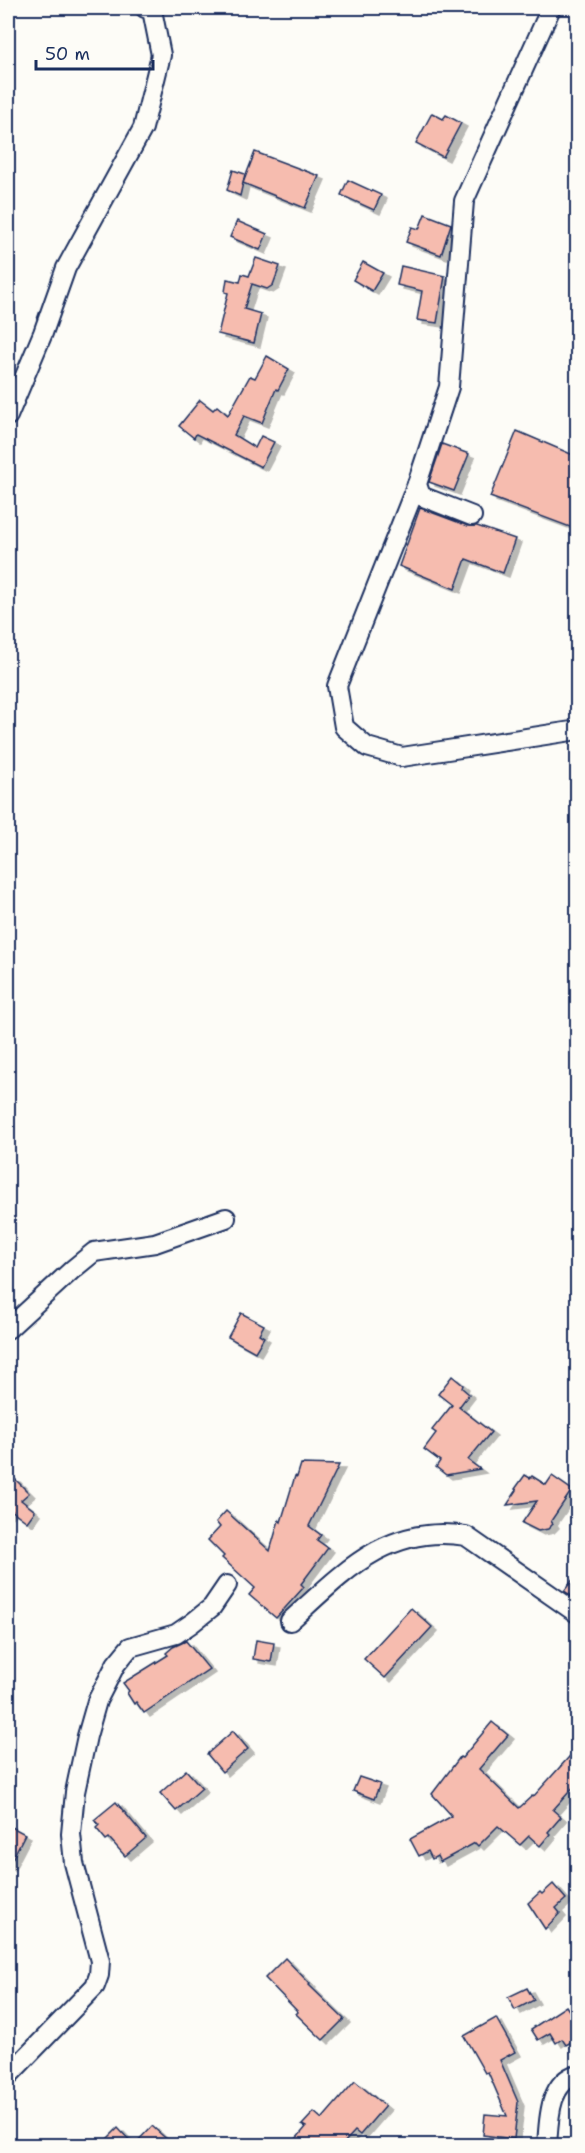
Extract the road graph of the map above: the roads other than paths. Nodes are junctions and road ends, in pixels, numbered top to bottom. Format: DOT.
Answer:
graph roads {
  1 [pos="145,8"];
  2 [pos="551,8"];
  3 [pos="8,416"];
  4 [pos="417,484"];
  5 [pos="472,516"];
  6 [pos="578,730"];
  7 [pos="226,1218"];
  8 [pos="8,1329"];
  9 [pos="226,1586"];
  10 [pos="578,1614"];
  11 [pos="290,1621"];
  12 [pos="578,2074"];
  13 [pos="8,2076"];
  14 [pos="547,2145"];
  1 -- 3 [label="street"];
  2 -- 4 [label="street"];
  4 -- 5 [label="street"];
  4 -- 6 [label="street"];
  7 -- 8 [label="street"];
  9 -- 13 [label="street"];
  10 -- 11 [label="street"];
  12 -- 14 [label="street"];
}
